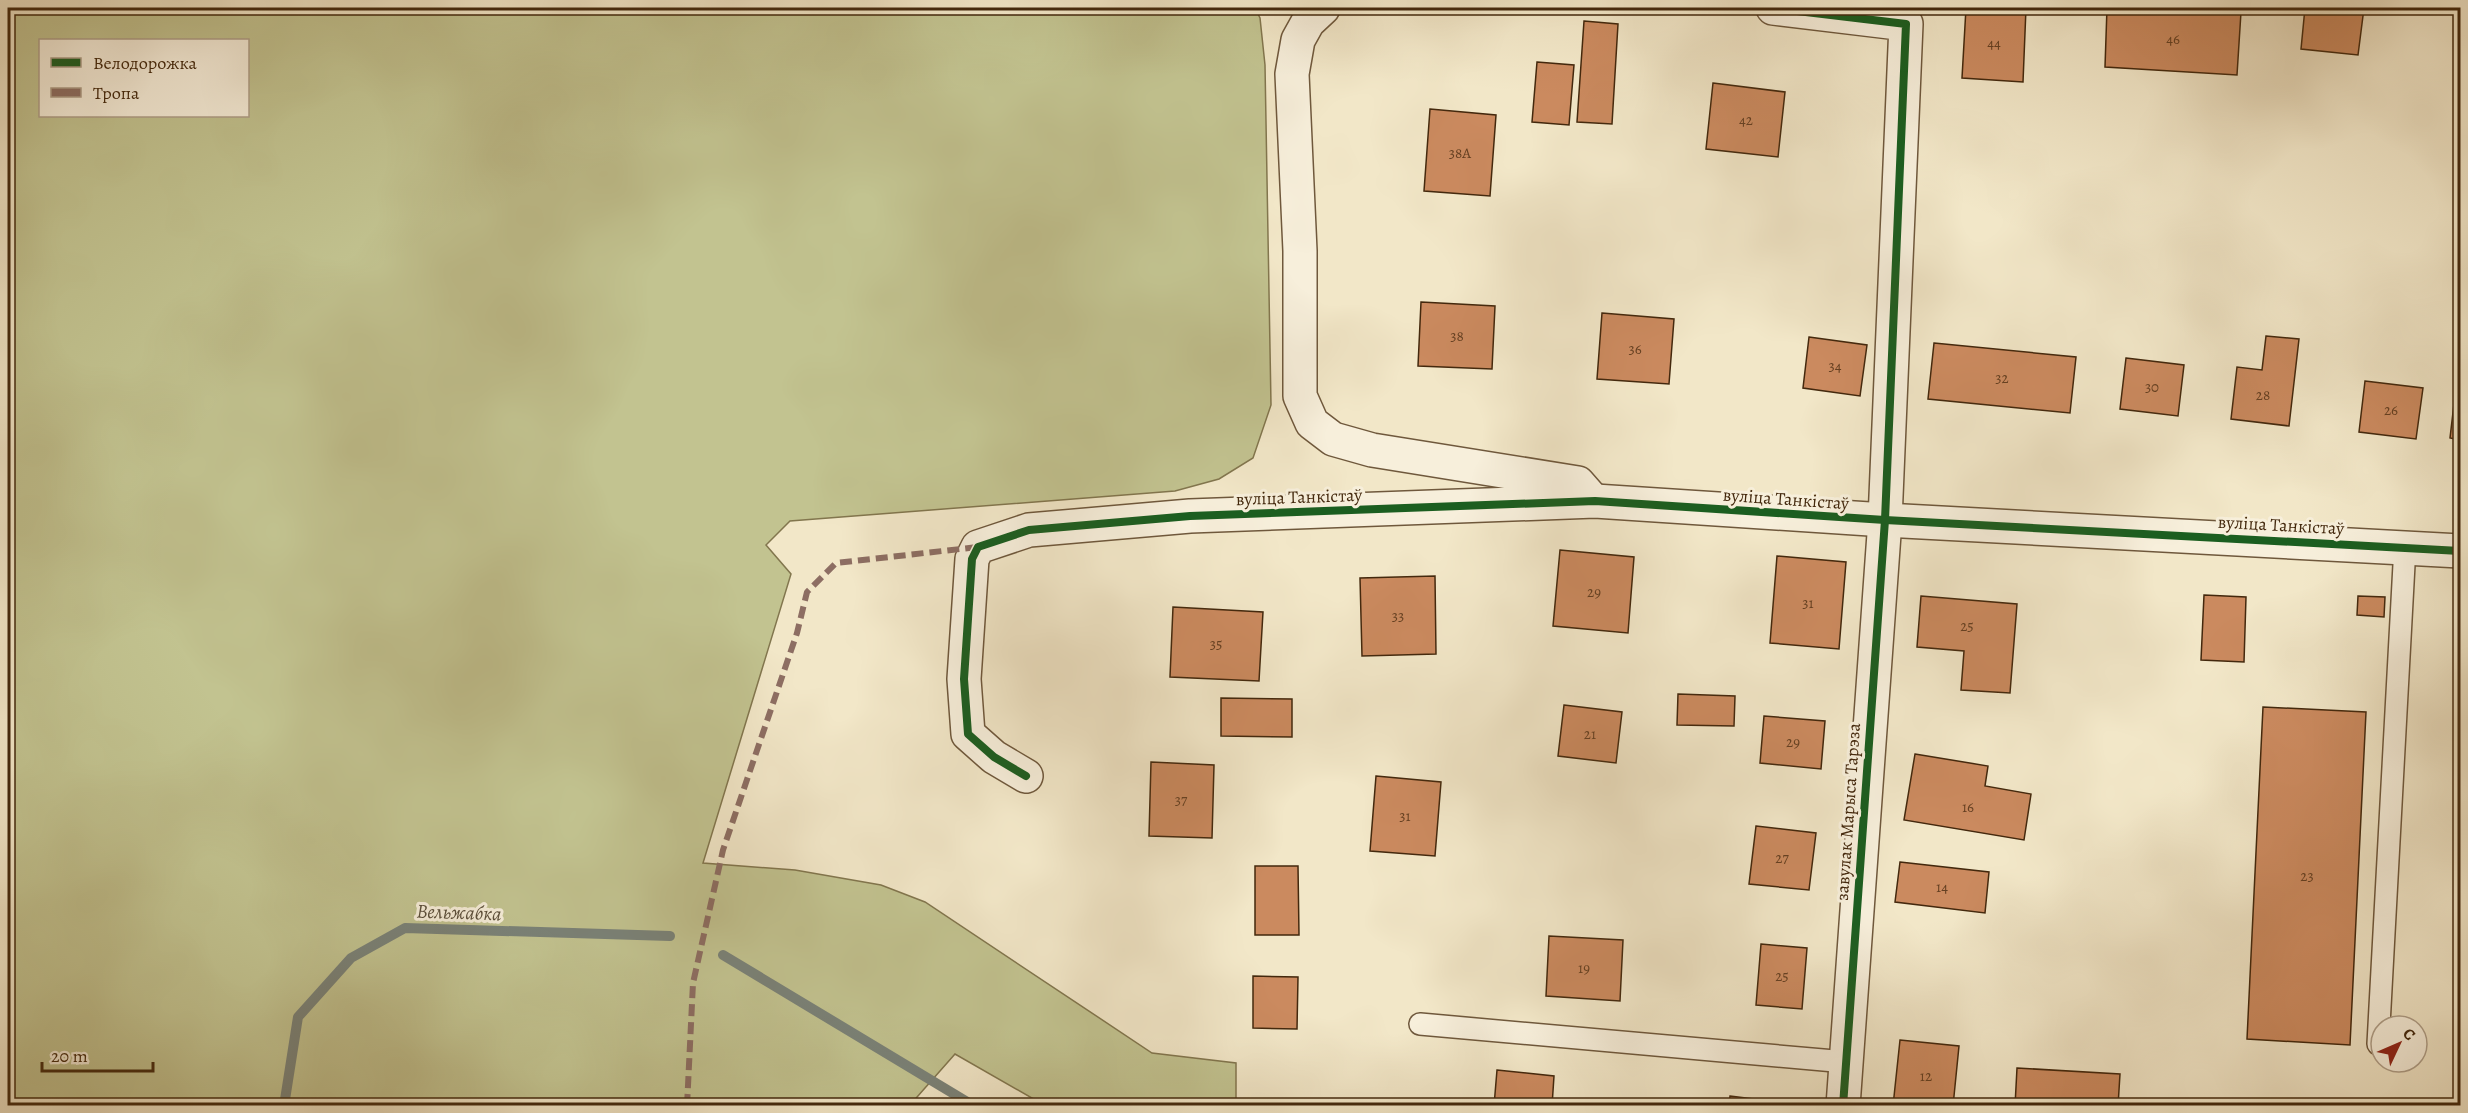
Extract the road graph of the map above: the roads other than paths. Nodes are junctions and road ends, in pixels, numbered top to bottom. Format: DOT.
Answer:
graph roads {
  1 [pos="1323,8"];
  2 [pos="1773,8"];
  3 [pos="1906,16"];
  4 [pos="1595,501"];
  5 [pos="1885,520"];
  6 [pos="2406,546"];
  7 [pos="2460,551"];
  8 [pos="1026,776"];
  9 [pos="2380,1014"];
  10 [pos="1420,1024"];
  11 [pos="1846,1062"];
  12 [pos="1843,1106"];
  1 -- 4 [label="street"];
  2 -- 3 [label="street"];
  3 -- 5 [label="street"];
  4 -- 5 [label="street, вуліца Танкістаў"];
  4 -- 8 [label="street, вуліца Танкістаў"];
  5 -- 6 [label="street, вуліца Танкістаў"];
  5 -- 11 [label="street, завулак Марыса Тарэза"];
  6 -- 7 [label="street, вуліца Танкістаў"];
  6 -- 9 [label="lane"];
  10 -- 11 [label="lane"];
  11 -- 12 [label="street, завулак Марыса Тарэза"];
}
